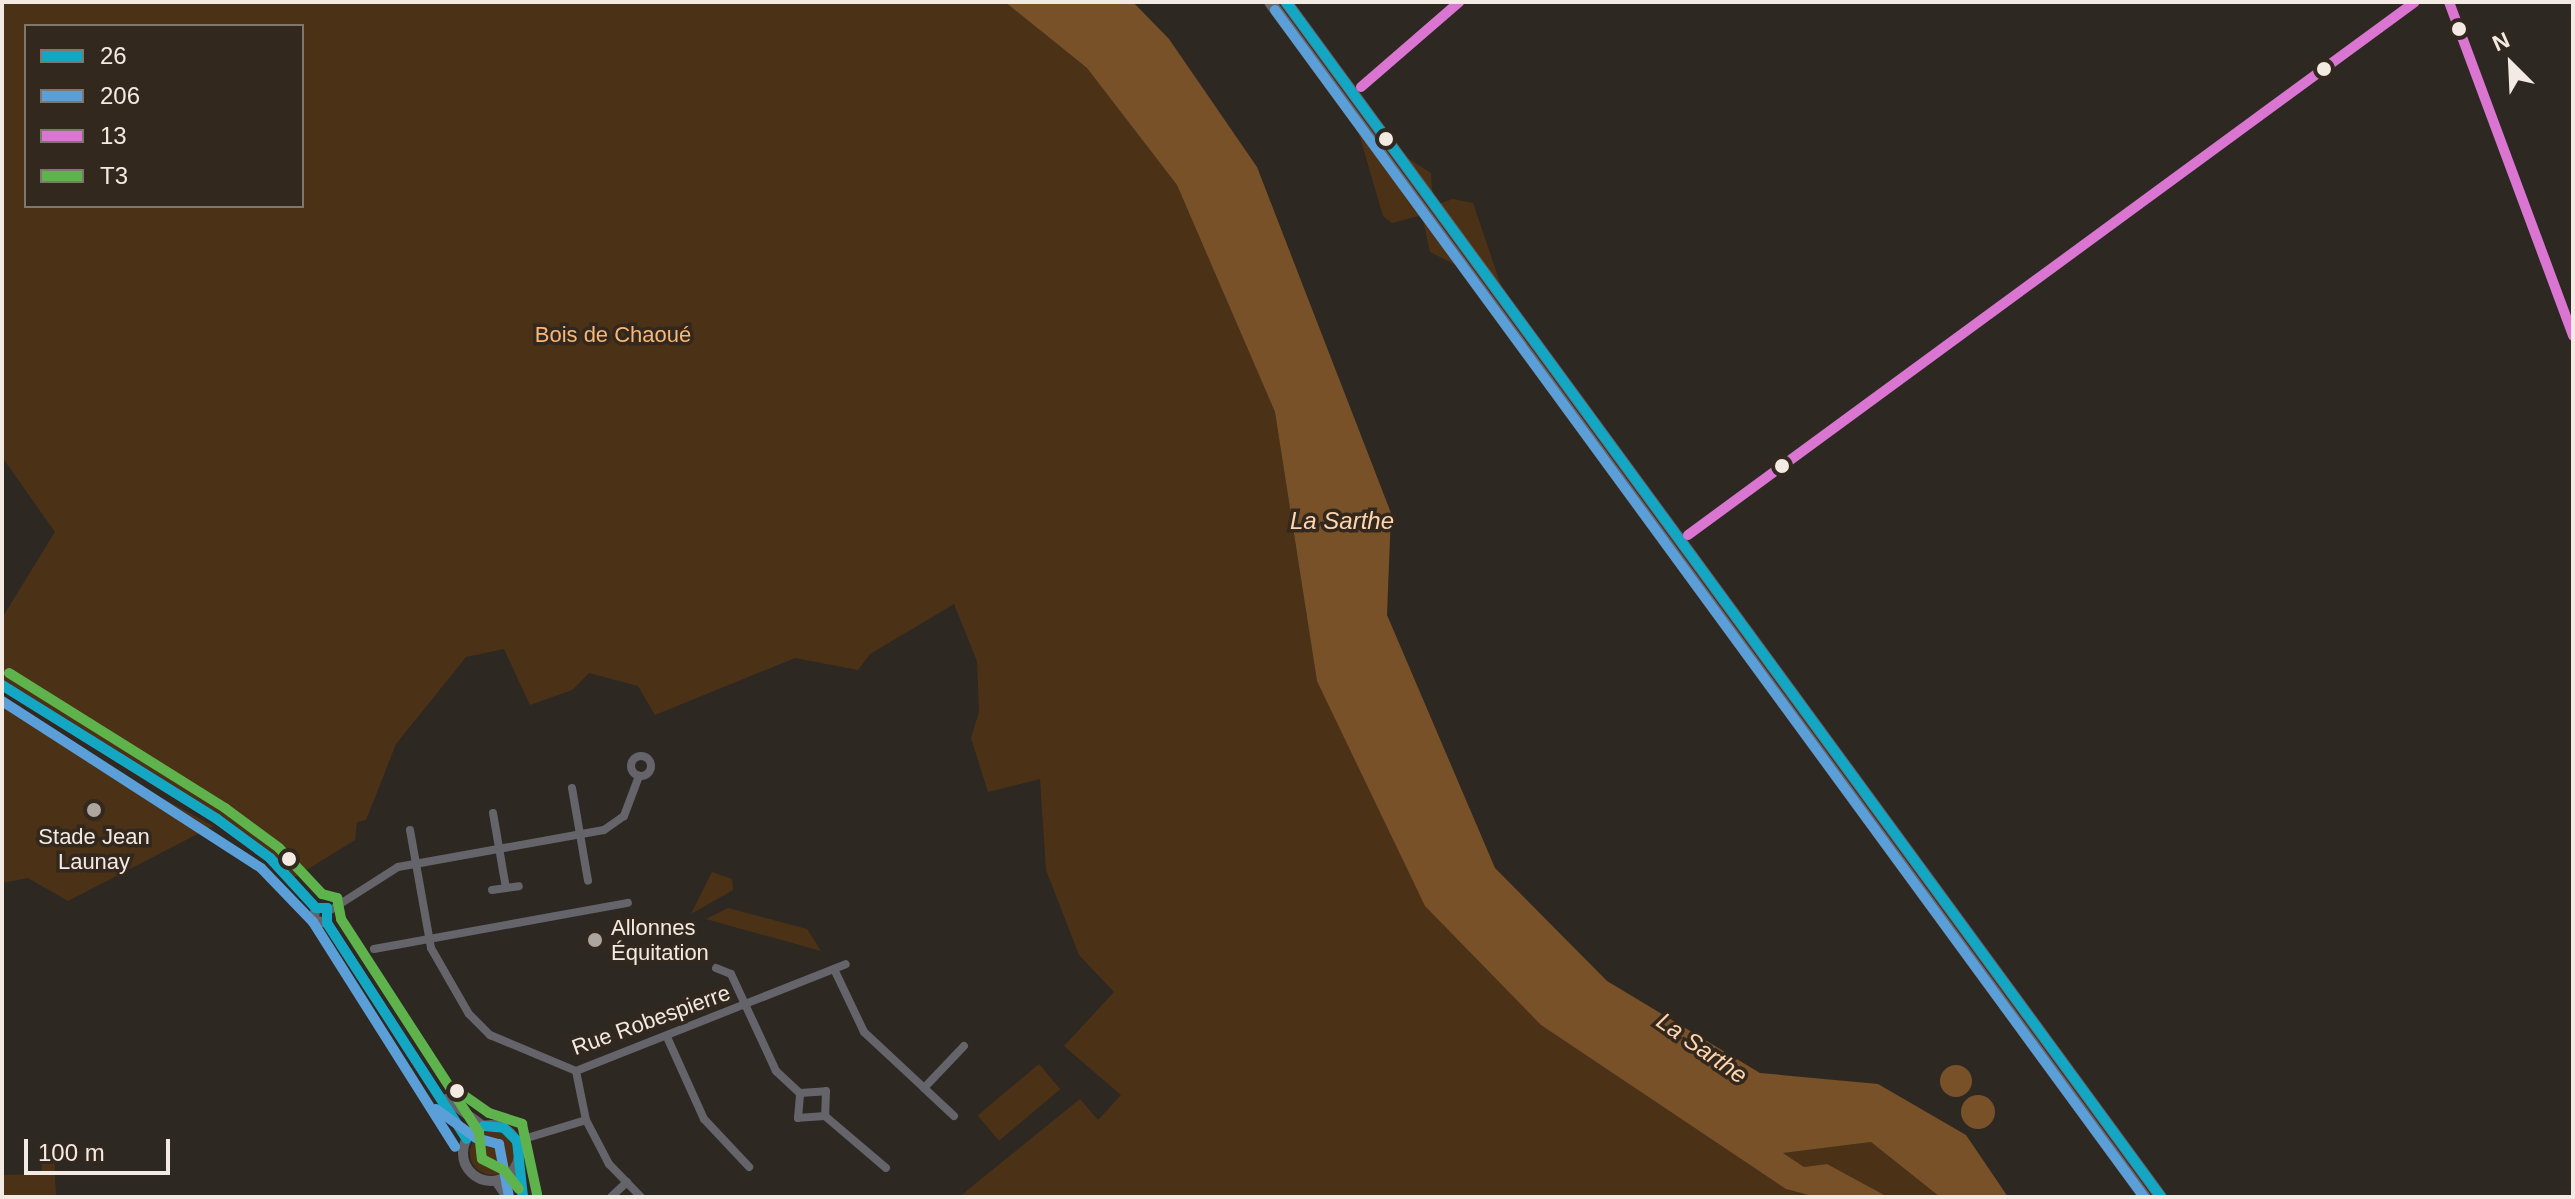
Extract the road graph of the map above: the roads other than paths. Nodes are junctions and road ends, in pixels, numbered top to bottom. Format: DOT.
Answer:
graph roads {
  1 [pos="1270,2"];
  2 [pos="1286,2"];
  3 [pos="1459,2"];
  4 [pos="2415,2"];
  5 [pos="2449,2"];
  6 [pos="1361,87"];
  7 [pos="1428,211"];
  8 [pos="2573,336"];
  9 [pos="1688,535"];
  10 [pos="2,685"];
  11 [pos="639,776"];
  12 [pos="572,788"];
  13 [pos="493,813"];
  14 [pos="410,830"];
  15 [pos="581,833"];
  16 [pos="498,849"];
  17 [pos="415,864"];
  18 [pos="588,881"];
  19 [pos="519,886"];
  20 [pos="506,888"];
  21 [pos="492,890"];
  22 [pos="628,903"];
  23 [pos="316,908"];
  24 [pos="329,911"];
  25 [pos="327,923"];
  26 [pos="428,936"];
  27 [pos="374,949"];
  28 [pos="846,964"];
  29 [pos="716,968"];
  30 [pos="834,969"];
  31 [pos="744,1005"];
  32 [pos="667,1037"];
  33 [pos="964,1046"];
  34 [pos="576,1071"];
  35 [pos="924,1088"];
  36 [pos="800,1093"];
  37 [pos="444,1097"];
  38 [pos="825,1116"];
  39 [pos="954,1116"];
  40 [pos="586,1120"];
  41 [pos="483,1126"];
  42 [pos="467,1139"];
  43 [pos="517,1141"];
  44 [pos="2121,1164"];
  45 [pos="516,1166"];
  46 [pos="749,1167"];
  47 [pos="886,1168"];
  48 [pos="496,1181"];
  49 [pos="627,1182"];
  50 [pos="507,1197"];
  51 [pos="523,1197"];
  52 [pos="611,1197"];
  53 [pos="641,1197"];
  54 [pos="2135,1197"];
  55 [pos="2145,1197"];
  56 [pos="2161,1197"];
  1 -- 7 [label="main road"];
  2 -- 7 [label="main road"];
  3 -- 6 [label="street"];
  4 -- 9 [label="street"];
  5 -- 8 [label="street"];
  7 -- 44 [label="main road"];
  7 -- 56 [label="main road"];
  10 -- 23 [label="street"];
  11 -- 15 [label="street"];
  12 -- 15 [label="street"];
  13 -- 16 [label="street"];
  14 -- 17 [label="street"];
  15 -- 16 [label="street"];
  15 -- 18 [label="street"];
  16 -- 17 [label="street"];
  16 -- 20 [label="street"];
  17 -- 24 [label="street"];
  17 -- 26 [label="street"];
  19 -- 20 [label="street"];
  20 -- 21 [label="street"];
  22 -- 26 [label="street"];
  23 -- 24 [label="street"];
  23 -- 25 [label="street"];
  24 -- 25 [label="street"];
  25 -- 37 [label="street"];
  26 -- 27 [label="street"];
  26 -- 34 [label="street, Rue Robespierre"];
  28 -- 30 [label="street, Rue Robespierre"];
  29 -- 31 [label="street"];
  30 -- 31 [label="street, Rue Robespierre"];
  30 -- 35 [label="street"];
  31 -- 32 [label="street, Rue Robespierre"];
  31 -- 36 [label="street"];
  32 -- 34 [label="street, Rue Robespierre"];
  32 -- 46 [label="street"];
  33 -- 35 [label="street"];
  34 -- 40 [label="street"];
  35 -- 39 [label="street"];
  36 -- 38 [label="street"];
  36 -- 38 [label="street"];
  37 -- 41 [label="street"];
  37 -- 42 [label="street"];
  38 -- 47 [label="street"];
  40 -- 43 [label="street"];
  40 -- 49 [label="street"];
  41 -- 42 [label="street"];
  41 -- 43 [label="street"];
  42 -- 48 [label="street"];
  43 -- 45 [label="street"];
  44 -- 54 [label="main road"];
  44 -- 55 [label="main road"];
  45 -- 48 [label="street"];
  45 -- 51 [label="street"];
  48 -- 50 [label="street"];
  49 -- 52 [label="street"];
  49 -- 53 [label="street"];
}
